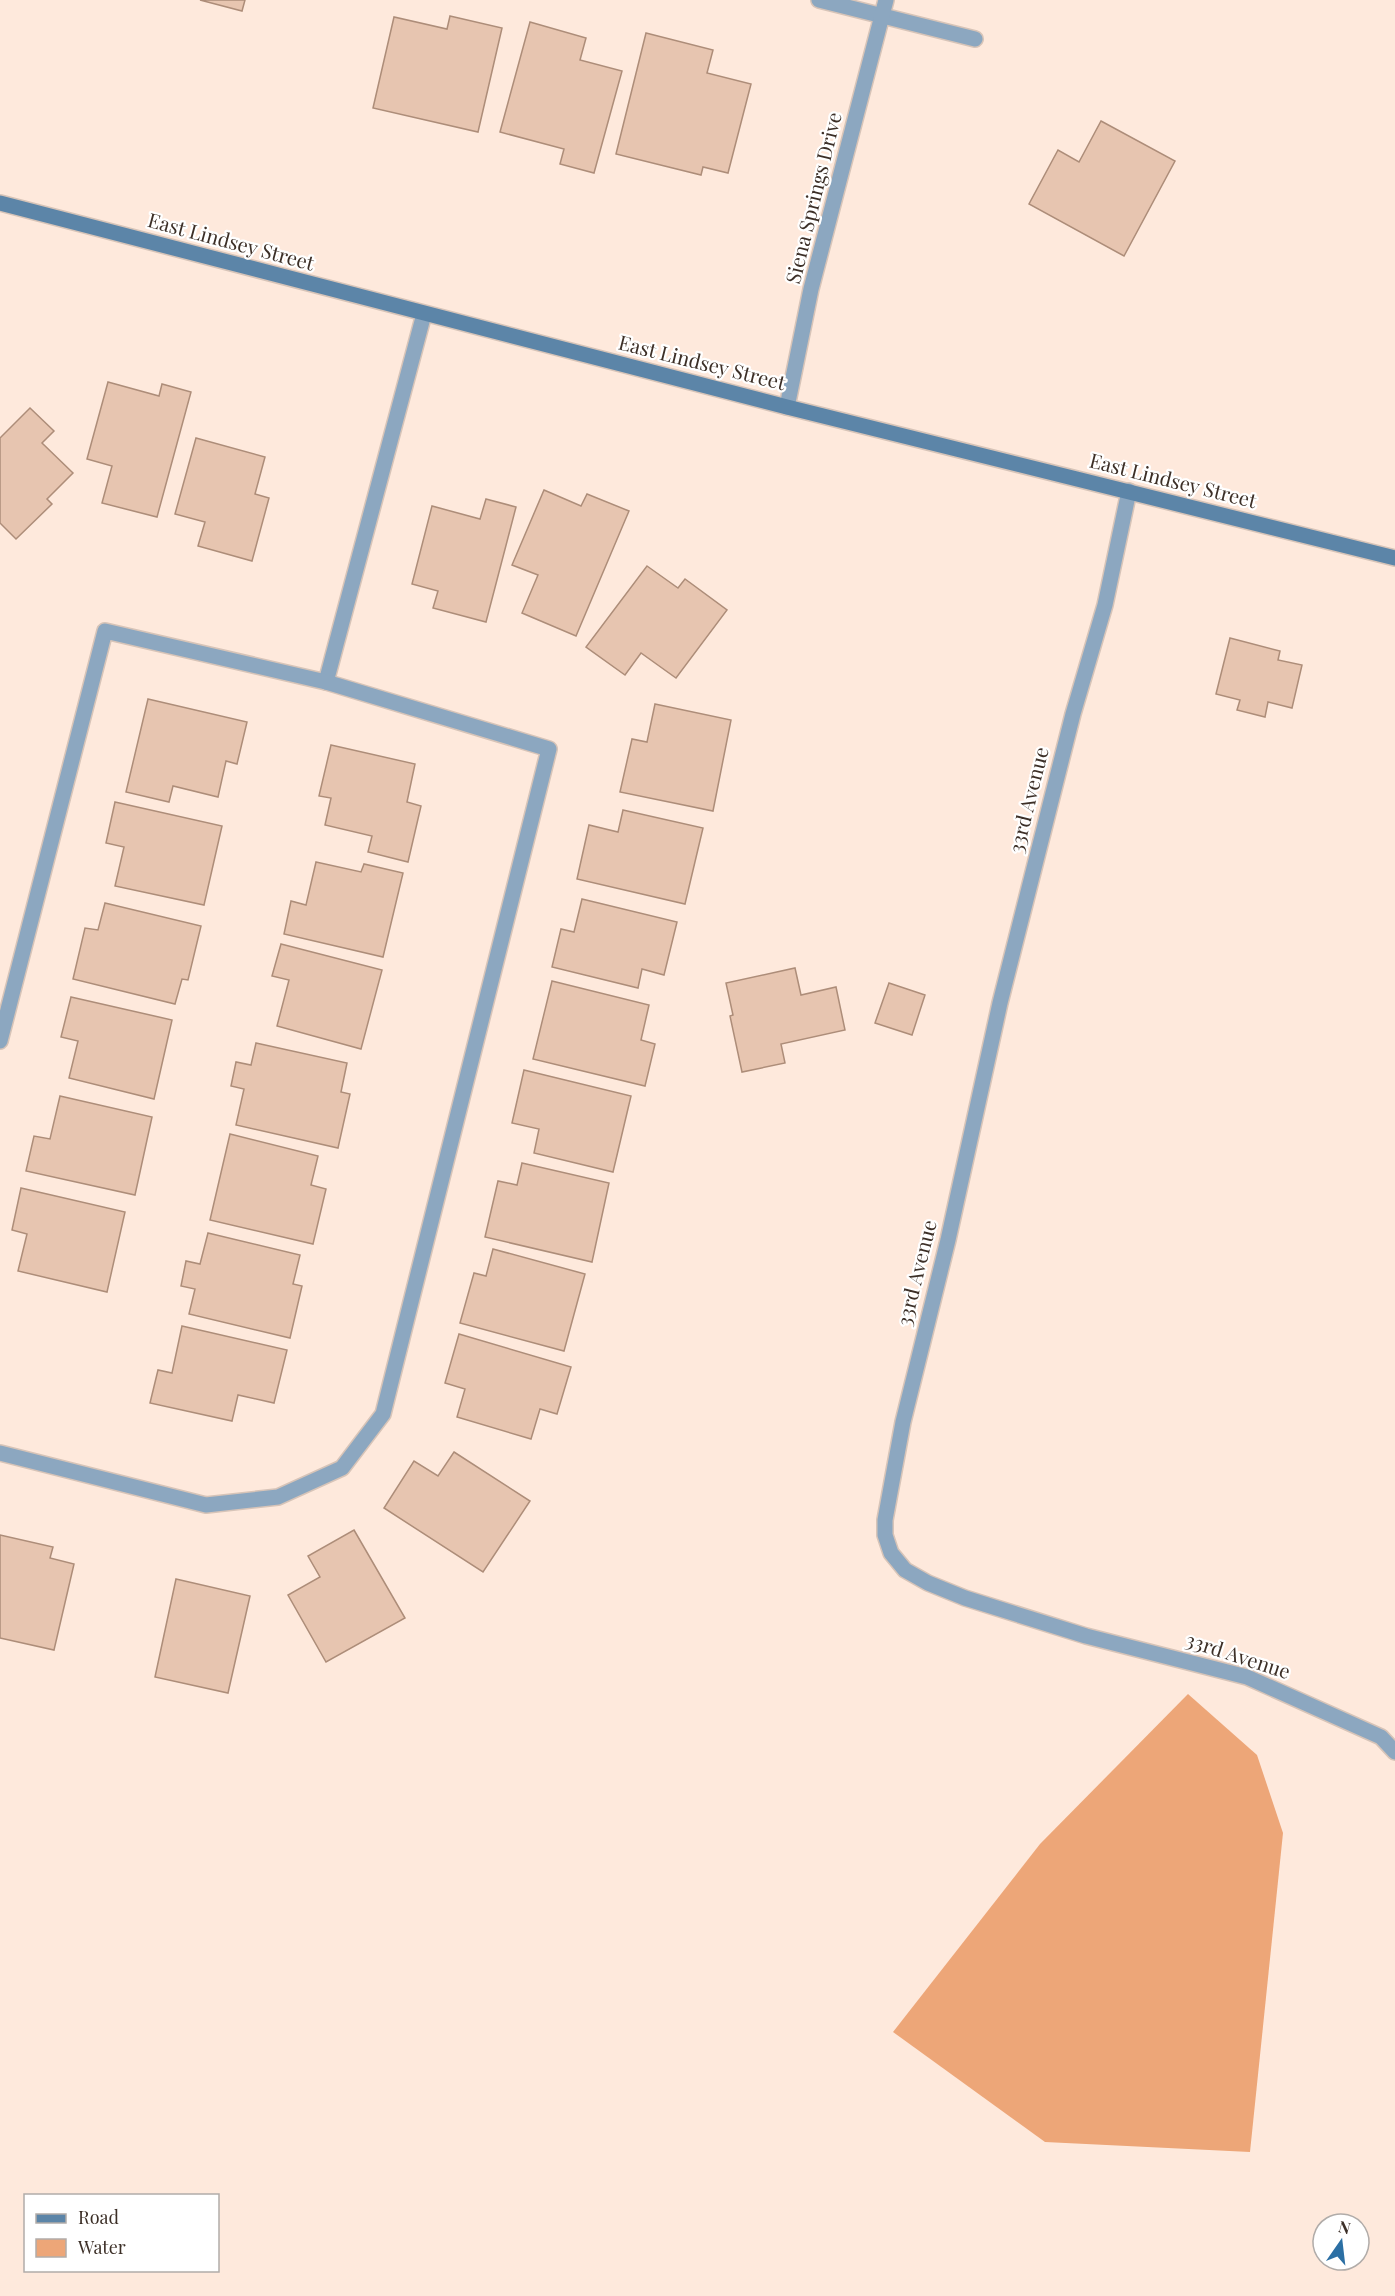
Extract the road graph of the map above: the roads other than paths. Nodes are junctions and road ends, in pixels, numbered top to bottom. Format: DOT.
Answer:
graph roads {
  1 [pos="819,0"];
  2 [pos="886,0"];
  3 [pos="882,16"];
  4 [pos="975,39"];
  5 [pos="0,203"];
  6 [pos="424,314"];
  7 [pos="787,407"];
  8 [pos="1129,492"];
  9 [pos="1395,558"];
  10 [pos="326,682"];
  11 [pos="0,1041"];
  12 [pos="0,1453"];
  13 [pos="1395,1752"];
  1 -- 3 [label="street"];
  2 -- 3 [label="street, Siena Springs Drive"];
  3 -- 4 [label="street"];
  3 -- 7 [label="street, Siena Springs Drive"];
  5 -- 6 [label="street, East Lindsey Street"];
  6 -- 7 [label="street, East Lindsey Street"];
  6 -- 10 [label="street"];
  7 -- 8 [label="street, East Lindsey Street"];
  8 -- 9 [label="street, East Lindsey Street"];
  8 -- 13 [label="street, 33rd Avenue"];
  10 -- 11 [label="street"];
  10 -- 12 [label="street"];
}
